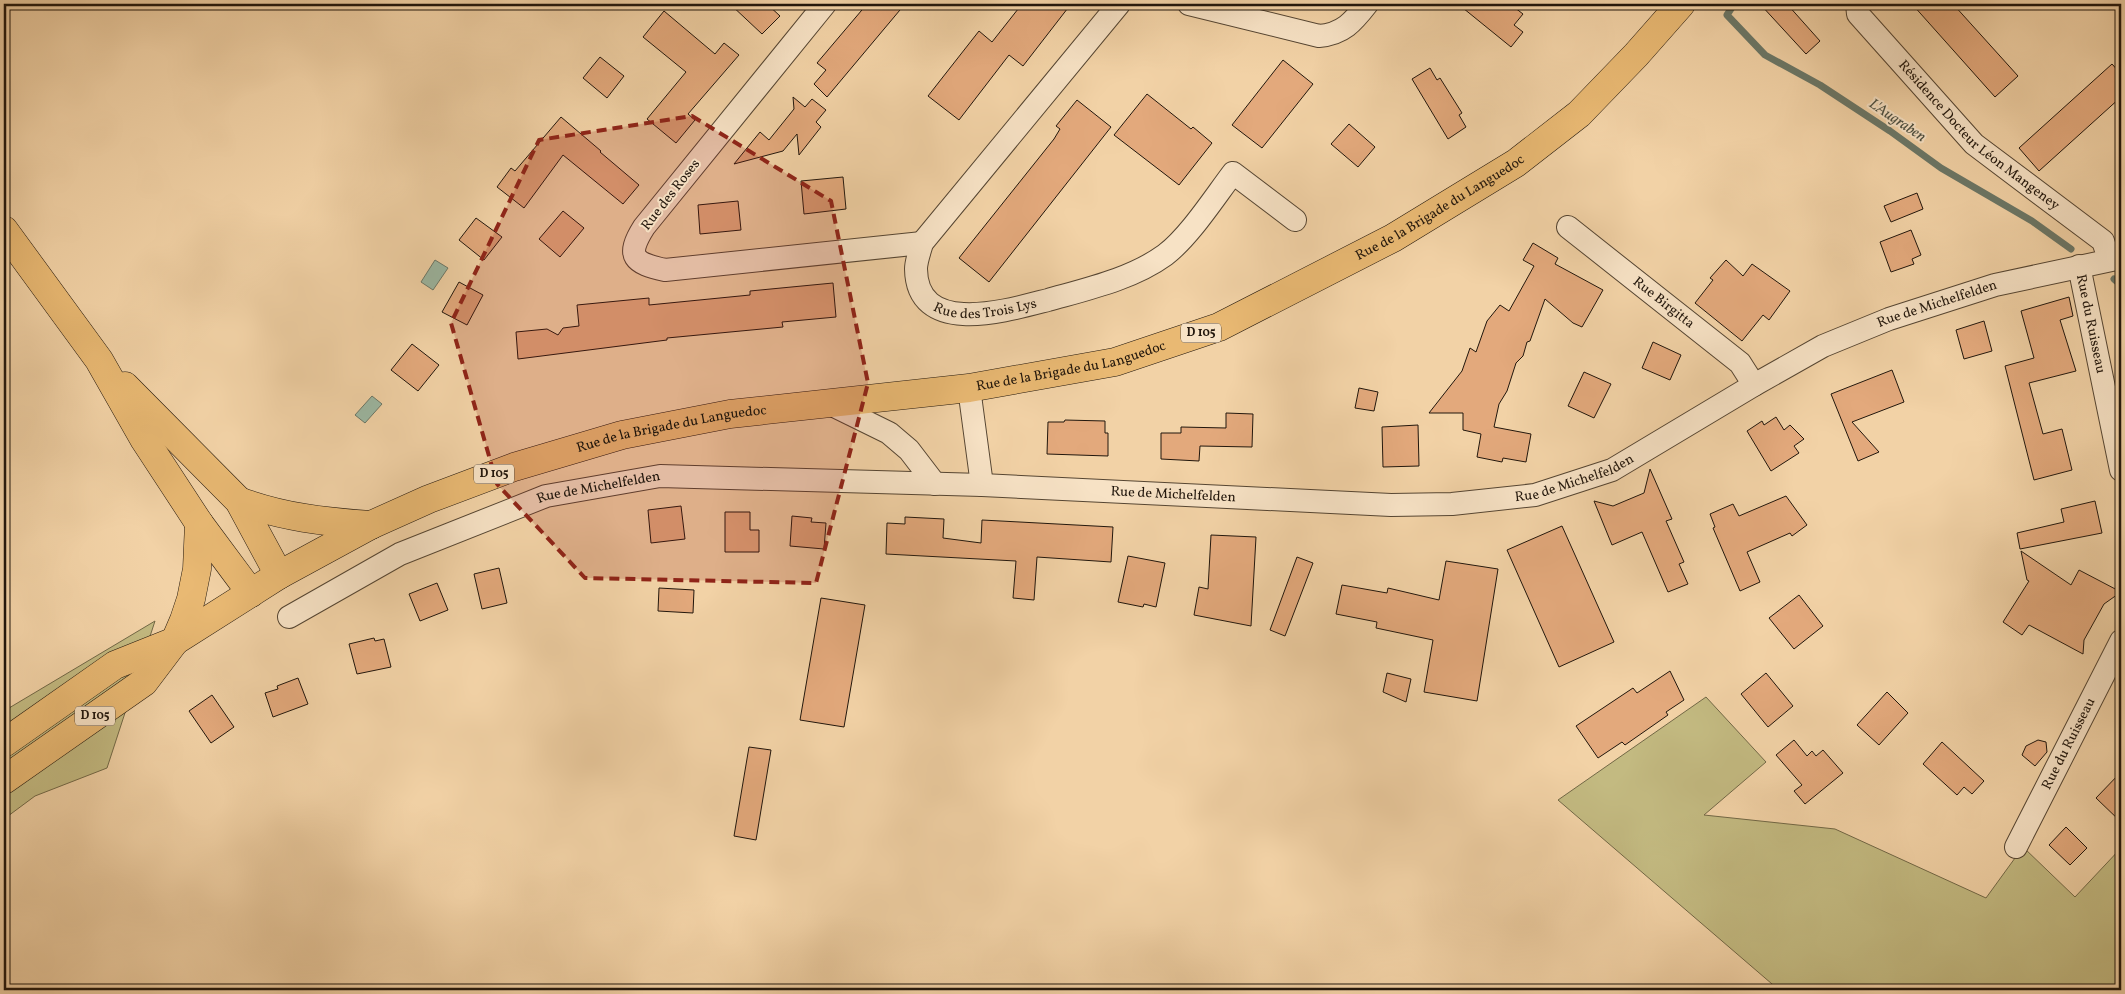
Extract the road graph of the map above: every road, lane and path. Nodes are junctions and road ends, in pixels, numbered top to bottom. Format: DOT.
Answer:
graph roads {
  1 [pos="825,4"];
  2 [pos="1119,4"];
  3 [pos="1189,4"];
  4 [pos="1367,4"];
  5 [pos="1681,4"];
  6 [pos="1857,4"];
  7 [pos="1295,220"];
  8 [pos="1568,227"];
  9 [pos="4,230"];
  10 [pos="922,243"];
  11 [pos="2115,258"];
  12 [pos="2079,266"];
  13 [pos="99,360"];
  14 [pos="1754,385"];
  15 [pos="969,388"];
  16 [pos="830,404"];
  17 [pos="2121,470"];
  18 [pos="935,484"];
  19 [pos="982,485"];
  20 [pos="239,501"];
  21 [pos="199,523"];
  22 [pos="371,525"];
  23 [pos="279,575"];
  24 [pos="251,593"];
  25 [pos="289,617"];
  26 [pos="175,641"];
  27 [pos="2121,641"];
  28 [pos="4,743"];
  29 [pos="4,780"];
  30 [pos="2016,847"];
  1 -- 10 [label="street, Rue des Roses"];
  2 -- 10 [label="street, Rue des Trois Lys"];
  3 -- 4 [label="street"];
  5 -- 15 [label="main road, Rue de la Brigade du Languedoc / D 105"];
  6 -- 11 [label="street, Résidence Docteur Léon Mangeney"];
  7 -- 10 [label="street, Rue des Trois Lys"];
  8 -- 14 [label="street, Rue Birgitta"];
  9 -- 13 [label="main road"];
  11 -- 12 [label="street, Rue de Michelfelden"];
  12 -- 14 [label="street, Rue de Michelfelden"];
  12 -- 17 [label="street, Rue du Ruisseau"];
  13 -- 20 [label="main road"];
  13 -- 21 [label="main road"];
  14 -- 19 [label="street, Rue de Michelfelden"];
  15 -- 16 [label="main road, Rue de la Brigade du Languedoc / D 105"];
  15 -- 19 [label="street"];
  16 -- 18 [label="street"];
  16 -- 22 [label="main road, Rue de la Brigade du Languedoc / D 105"];
  18 -- 19 [label="street, Rue de Michelfelden"];
  18 -- 25 [label="street, Rue de Michelfelden"];
  20 -- 22 [label="main road"];
  20 -- 23 [label="main road"];
  21 -- 24 [label="main road"];
  21 -- 26 [label="main road"];
  22 -- 23 [label="main road, D 105"];
  23 -- 24 [label="main road, D 105"];
  24 -- 26 [label="main road, D 105"];
  26 -- 28 [label="main road, D 105"];
  26 -- 29 [label="main road, D 105"];
  27 -- 30 [label="street, Rue du Ruisseau"];
}
